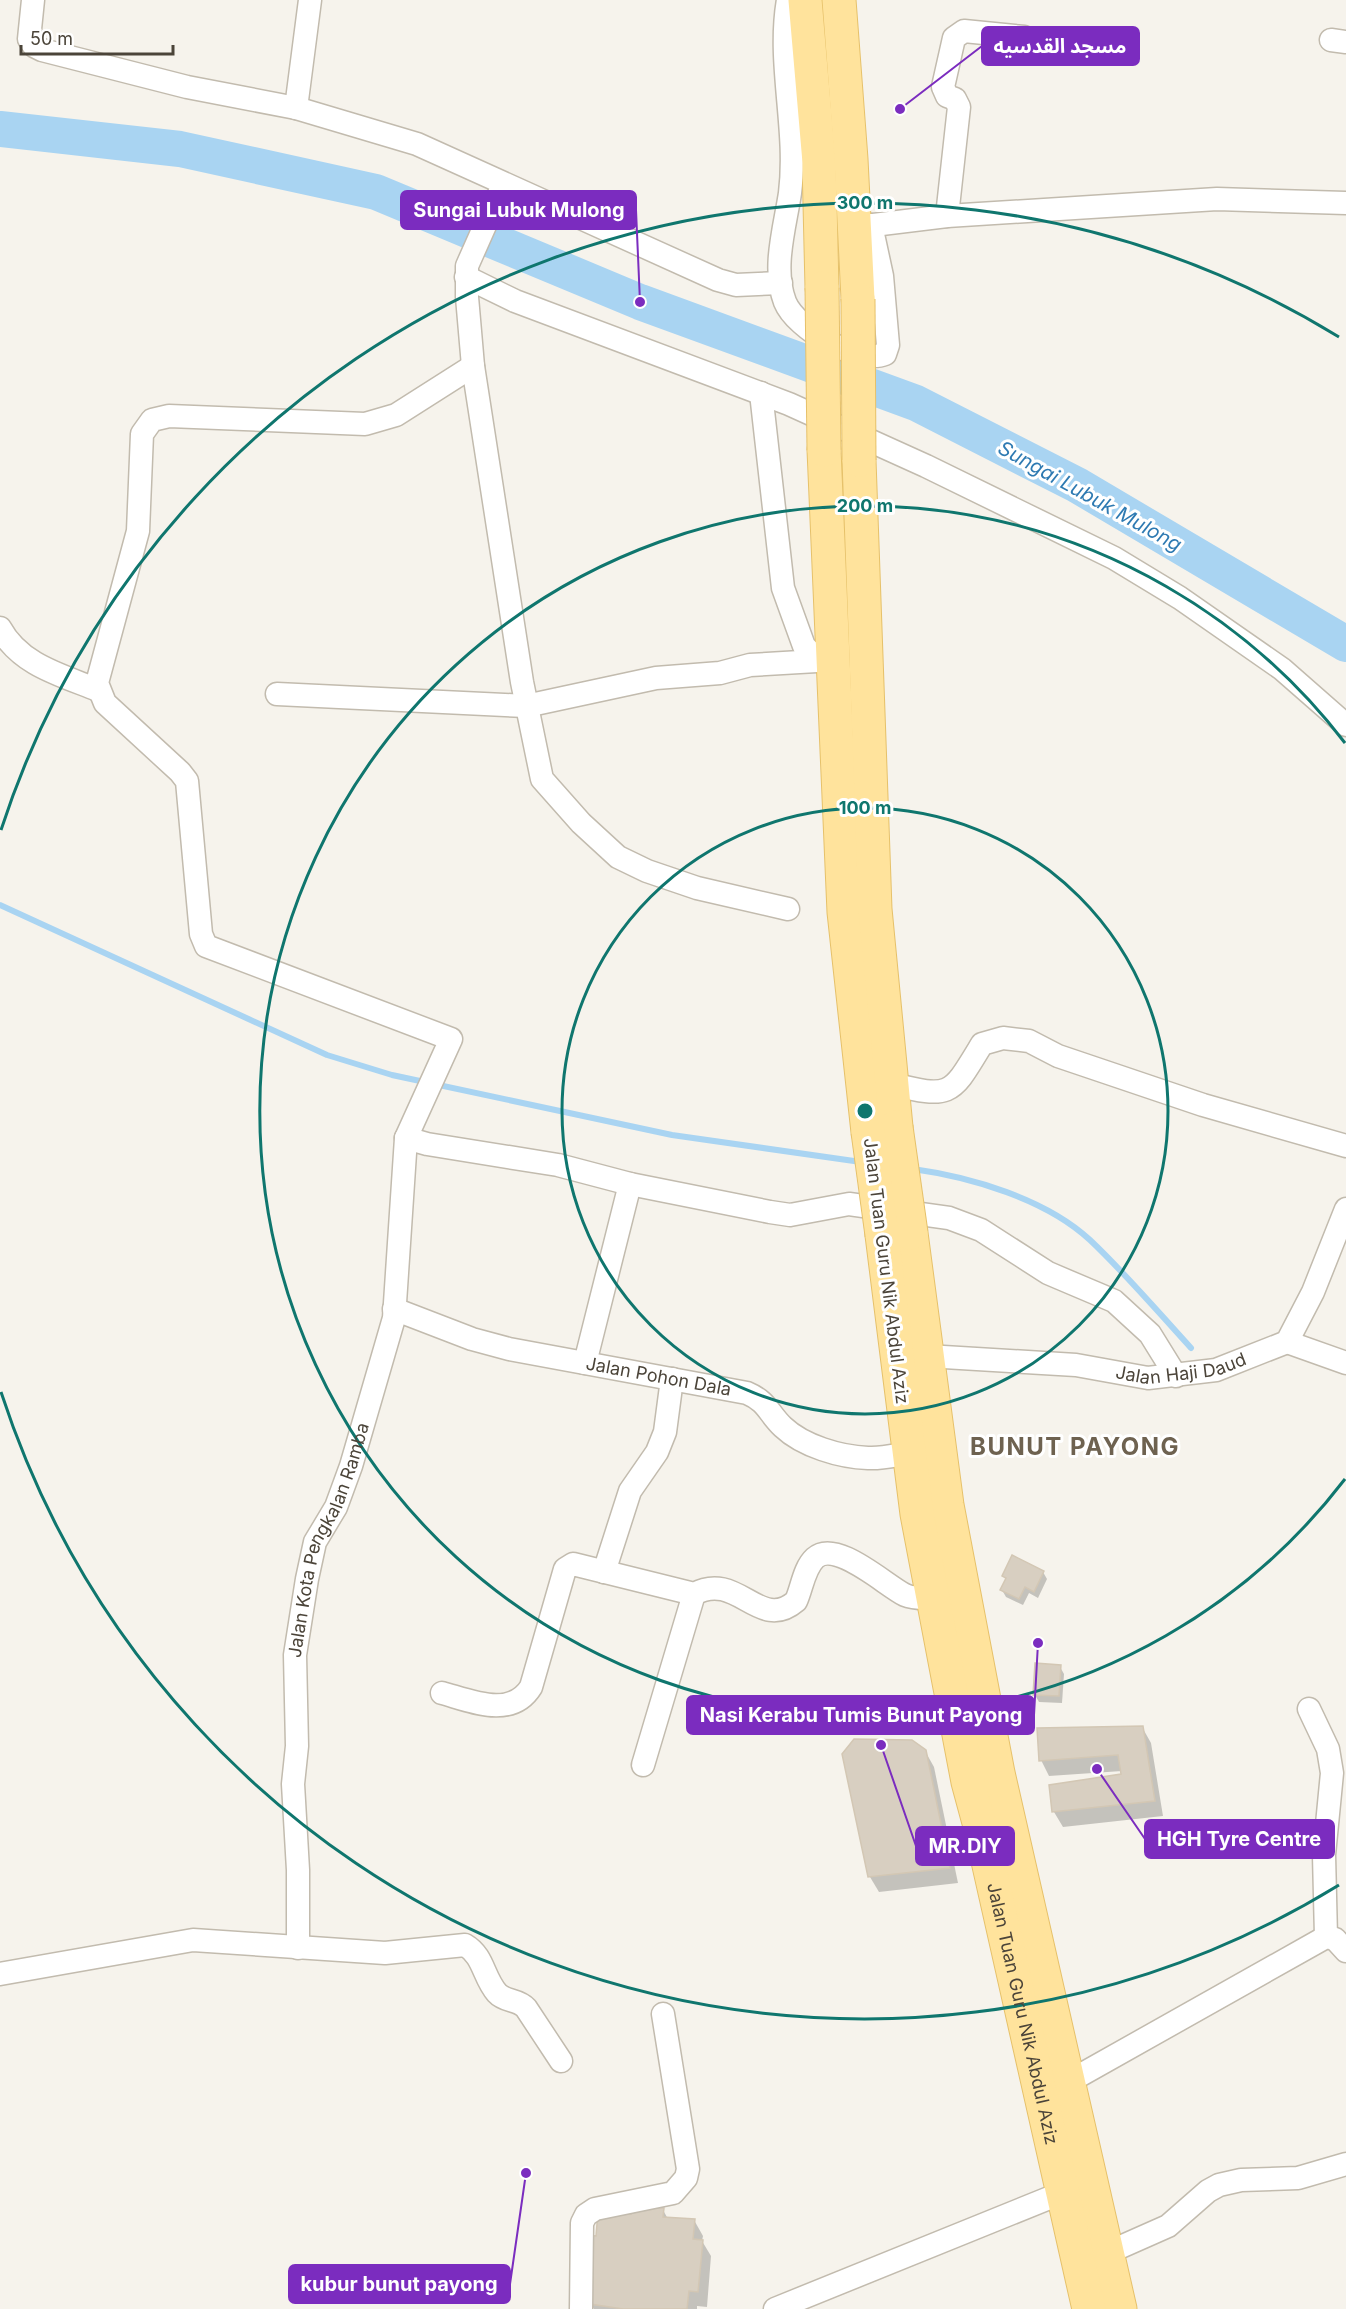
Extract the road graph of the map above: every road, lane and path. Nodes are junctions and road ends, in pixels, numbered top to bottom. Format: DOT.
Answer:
graph roads {
  1 [pos="33,0"];
  2 [pos="310,0"];
  3 [pos="788,0"];
  4 [pos="805,0"];
  5 [pos="839,0"];
  6 [pos="1024,37"];
  7 [pos="296,108"];
  8 [pos="500,193"];
  9 [pos="1346,203"];
  10 [pos="948,216"];
  11 [pos="863,226"];
  12 [pos="466,272"];
  13 [pos="781,283"];
  14 [pos="473,366"];
  15 [pos="761,393"];
  16 [pos="0,628"];
  17 [pos="826,661"];
  18 [pos="98,690"];
  19 [pos="277,694"];
  20 [pos="526,706"];
  21 [pos="1346,725"];
  22 [pos="788,909"];
  23 [pos="892,1084"];
  24 [pos="882,1130"];
  25 [pos="406,1138"];
  26 [pos="1346,1146"];
  27 [pos="630,1184"];
  28 [pos="1346,1209"];
  29 [pos="896,1234"];
  30 [pos="394,1309"];
  31 [pos="1287,1342"];
  32 [pos="927,1356"];
  33 [pos="585,1363"];
  34 [pos="1346,1363"];
  35 [pos="1176,1376"];
  36 [pos="672,1379"];
  37 [pos="909,1453"];
  38 [pos="604,1572"];
  39 [pos="694,1594"];
  40 [pos="933,1598"];
  41 [pos="442,1693"];
  42 [pos="1310,1709"];
  43 [pos="643,1765"];
  44 [pos="1003,1792"];
  45 [pos="981,1830"];
  46 [pos="1326,1937"];
  47 [pos="298,1948"];
  48 [pos="1346,1951"];
  49 [pos="0,1974"];
  50 [pos="663,2014"];
  51 [pos="561,2061"];
  52 [pos="1070,2081"];
  53 [pos="1346,2164"];
  54 [pos="1064,2192"];
  55 [pos="1107,2253"];
  56 [pos="581,2309"];
  57 [pos="775,2309"];
  58 [pos="1089,2309"];
  59 [pos="1120,2309"];
  1 -- 7 [label="street"];
  2 -- 7 [label="street"];
  3 -- 13 [label="street"];
  4 -- 17 [label="main road, Jalan Tuan Guru Nik Abdul Aziz, bridge"];
  5 -- 11 [label="main road, Jalan Tuan Guru Nik Abdul Aziz"];
  6 -- 10 [label="street"];
  7 -- 8 [label="street"];
  8 -- 12 [label="street"];
  8 -- 13 [label="street"];
  9 -- 10 [label="street"];
  10 -- 11 [label="street"];
  11 -- 13 [label="street"];
  11 -- 23 [label="main road, Jalan Tuan Guru Nik Abdul Aziz, bridge"];
  12 -- 14 [label="street"];
  12 -- 15 [label="street"];
  14 -- 18 [label="street"];
  14 -- 20 [label="street"];
  15 -- 17 [label="street"];
  15 -- 21 [label="street"];
  16 -- 18 [label="street"];
  17 -- 20 [label="street"];
  17 -- 24 [label="main road, Jalan Tuan Guru Nik Abdul Aziz"];
  18 -- 25 [label="street, Jalan Kota Pengkalan Ramba"];
  19 -- 20 [label="street"];
  20 -- 22 [label="street"];
  23 -- 24 [label="main road, Jalan Tuan Guru Nik Abdul Aziz"];
  23 -- 26 [label="street"];
  24 -- 29 [label="main road, Jalan Tuan Guru Nik Abdul Aziz, bridge"];
  25 -- 27 [label="street"];
  25 -- 30 [label="street, Jalan Kota Pengkalan Ramba"];
  27 -- 33 [label="street"];
  27 -- 35 [label="street"];
  28 -- 31 [label="street"];
  29 -- 32 [label="main road, Jalan Tuan Guru Nik Abdul Aziz"];
  29 -- 37 [label="main road, Jalan Tuan Guru Nik Abdul Aziz"];
  30 -- 33 [label="street, Jalan Pohon Dala"];
  30 -- 47 [label="street, Jalan Kota Pengkalan Ramba"];
  31 -- 34 [label="street"];
  31 -- 35 [label="street, Jalan Haji Daud"];
  32 -- 35 [label="street, Jalan Haji Daud"];
  32 -- 44 [label="main road, Jalan Tuan Guru Nik Abdul Aziz"];
  33 -- 36 [label="street, Jalan Pohon Dala"];
  36 -- 37 [label="street, Jalan Pohon Dala"];
  36 -- 38 [label="street"];
  37 -- 40 [label="main road, Jalan Tuan Guru Nik Abdul Aziz"];
  38 -- 39 [label="street"];
  38 -- 41 [label="street"];
  39 -- 40 [label="street"];
  39 -- 43 [label="street"];
  40 -- 45 [label="main road, Jalan Tuan Guru Nik Abdul Aziz"];
  42 -- 46 [label="street"];
  44 -- 45 [label="main road"];
  44 -- 52 [label="main road, Jalan Tuan Guru Nik Abdul Aziz"];
  45 -- 54 [label="main road, Jalan Tuan Guru Nik Abdul Aziz"];
  46 -- 48 [label="street"];
  46 -- 52 [label="street"];
  47 -- 49 [label="street"];
  47 -- 51 [label="street"];
  50 -- 56 [label="street"];
  52 -- 55 [label="main road, Jalan Tuan Guru Nik Abdul Aziz"];
  53 -- 55 [label="street"];
  54 -- 57 [label="street"];
  54 -- 58 [label="main road, Jalan Tuan Guru Nik Abdul Aziz"];
  55 -- 59 [label="main road, Jalan Tuan Guru Nik Abdul Aziz"];
}
